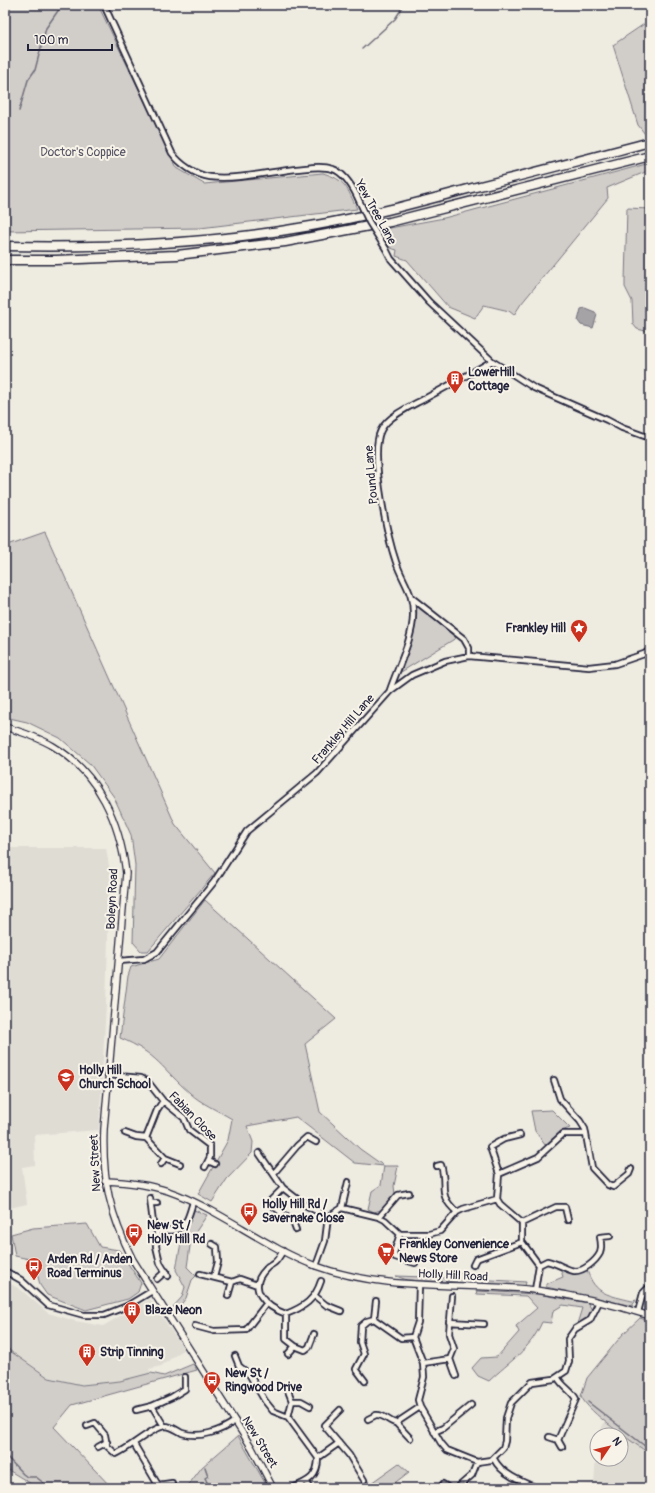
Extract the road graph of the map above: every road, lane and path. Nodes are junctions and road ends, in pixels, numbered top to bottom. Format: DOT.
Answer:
graph roads {
  1 [pos="104,5"];
  2 [pos="650,142"];
  3 [pos="650,156"];
  4 [pos="5,246"];
  5 [pos="5,260"];
  6 [pos="492,361"];
  7 [pos="650,438"];
  8 [pos="412,598"];
  9 [pos="650,650"];
  10 [pos="469,656"];
  11 [pos="390,691"];
  12 [pos="5,728"];
  13 [pos="119,961"];
  14 [pos="108,1075"];
  15 [pos="554,1080"];
  16 [pos="163,1101"];
  17 [pos="125,1132"];
  18 [pos="585,1134"];
  19 [pos="520,1135"];
  20 [pos="146,1138"];
  21 [pos="316,1142"];
  22 [pos="259,1153"];
  23 [pos="165,1158"];
  24 [pos="208,1161"];
  25 [pos="161,1164"];
  26 [pos="180,1164"];
  27 [pos="215,1164"];
  28 [pos="437,1166"];
  29 [pos="205,1168"];
  30 [pos="631,1169"];
  31 [pos="274,1173"];
  32 [pos="499,1174"];
  33 [pos="105,1181"];
  34 [pos="348,1182"];
  35 [pos="283,1188"];
  36 [pos="409,1193"];
  37 [pos="497,1199"];
  38 [pos="193,1202"];
  39 [pos="157,1203"];
  40 [pos="342,1208"];
  41 [pos="457,1212"];
  42 [pos="328,1217"];
  43 [pos="379,1217"];
  44 [pos="568,1220"];
  45 [pos="522,1223"];
  46 [pos="296,1230"];
  47 [pos="157,1231"];
  48 [pos="400,1234"];
  49 [pos="610,1236"];
  50 [pos="522,1242"];
  51 [pos="212,1244"];
  52 [pos="283,1251"];
  53 [pos="415,1263"];
  54 [pos="473,1265"];
  55 [pos="539,1265"];
  56 [pos="316,1266"];
  57 [pos="5,1271"];
  58 [pos="200,1274"];
  59 [pos="214,1277"];
  60 [pos="157,1278"];
  61 [pos="322,1281"];
  62 [pos="232,1282"];
  63 [pos="258,1285"];
  64 [pos="419,1285"];
  65 [pos="650,1286"];
  66 [pos="535,1290"];
  67 [pos="152,1291"];
  68 [pos="228,1296"];
  69 [pos="315,1296"];
  70 [pos="452,1296"];
  71 [pos="376,1301"];
  72 [pos="599,1302"];
  73 [pos="266,1304"];
  74 [pos="341,1311"];
  75 [pos="638,1312"];
  76 [pos="286,1314"];
  77 [pos="650,1316"];
  78 [pos="374,1319"];
  79 [pos="449,1322"];
  80 [pos="484,1324"];
  81 [pos="194,1326"];
  82 [pos="314,1334"];
  83 [pos="413,1337"];
  84 [pos="295,1346"];
  85 [pos="288,1354"];
  86 [pos="235,1356"];
  87 [pos="450,1359"];
  88 [pos="423,1364"];
  89 [pos="456,1376"];
  90 [pos="185,1377"];
  91 [pos="558,1378"];
  92 [pos="365,1381"];
  93 [pos="287,1388"];
  94 [pos="292,1401"];
  95 [pos="471,1405"];
  96 [pos="152,1406"];
  97 [pos="310,1406"];
  98 [pos="420,1407"];
  99 [pos="136,1410"];
  100 [pos="340,1410"];
  101 [pos="288,1417"];
  102 [pos="368,1419"];
  103 [pos="235,1421"];
  104 [pos="396,1423"];
  105 [pos="86,1426"];
  106 [pos="164,1426"];
  107 [pos="434,1432"];
  108 [pos="549,1437"];
  109 [pos="410,1438"];
  110 [pos="558,1440"];
  111 [pos="106,1442"];
  112 [pos="339,1443"];
  113 [pos="134,1444"];
  114 [pos="98,1447"];
  115 [pos="562,1447"];
  116 [pos="318,1458"];
  117 [pos="494,1459"];
  118 [pos="477,1462"];
  119 [pos="364,1480"];
  120 [pos="307,1482"];
  121 [pos="521,1482"];
  122 [pos="172,1484"];
  123 [pos="443,1484"];
  124 [pos="158,1487"];
  125 [pos="273,1488"];
  126 [pos="292,1488"];
  127 [pos="310,1488"];
  128 [pos="449,1488"];
  129 [pos="457,1488"];
  130 [pos="519,1488"];
  131 [pos="537,1488"];
  1 -- 6 [label="street, Yew Tree Lane, bridge"];
  2 -- 4 [label="highway"];
  3 -- 5 [label="highway"];
  6 -- 7 [label="street, Yew Tree Lane"];
  6 -- 8 [label="street, Pound Lane"];
  8 -- 10 [label="street, Pound Lane"];
  8 -- 11 [label="street, Pound Lane"];
  9 -- 10 [label="street, Frankley Hill Lane"];
  10 -- 11 [label="street, Frankley Hill Lane"];
  11 -- 13 [label="street, Frankley Hill Lane"];
  12 -- 13 [label="street, Boleyn Road"];
  13 -- 14 [label="street, New Street"];
  14 -- 16 [label="street, Fabian Close"];
  14 -- 33 [label="street, New Street"];
  15 -- 18 [label="street"];
  16 -- 20 [label="street"];
  16 -- 24 [label="street, Fabian Close"];
  17 -- 20 [label="street"];
  18 -- 30 [label="street"];
  18 -- 32 [label="street"];
  19 -- 32 [label="street"];
  20 -- 23 [label="street"];
  21 -- 31 [label="street"];
  22 -- 31 [label="street"];
  23 -- 25 [label="street"];
  23 -- 26 [label="street"];
  24 -- 27 [label="street, Fabian Close"];
  24 -- 29 [label="street, Fabian Close"];
  28 -- 41 [label="street"];
  31 -- 35 [label="street"];
  32 -- 37 [label="street"];
  33 -- 38 [label="street, Holly Hill Road"];
  33 -- 67 [label="street, New Street"];
  34 -- 40 [label="street"];
  35 -- 42 [label="street"];
  35 -- 46 [label="street"];
  36 -- 43 [label="street"];
  37 -- 41 [label="street"];
  37 -- 45 [label="street"];
  38 -- 47 [label="street"];
  38 -- 52 [label="street, Holly Hill Road"];
  39 -- 47 [label="street"];
  40 -- 42 [label="street"];
  40 -- 43 [label="street"];
  41 -- 48 [label="street"];
  42 -- 56 [label="street"];
  43 -- 48 [label="street"];
  44 -- 45 [label="street"];
  45 -- 50 [label="street"];
  47 -- 60 [label="street"];
  48 -- 53 [label="street"];
  49 -- 55 [label="street"];
  50 -- 54 [label="street"];
  50 -- 55 [label="street"];
  51 -- 59 [label="street"];
  52 -- 56 [label="street, Holly Hill Road"];
  52 -- 63 [label="street"];
  55 -- 66 [label="street"];
  56 -- 64 [label="street, Holly Hill Road"];
  57 -- 67 [label="street"];
  58 -- 59 [label="street"];
  59 -- 62 [label="street"];
  61 -- 69 [label="street"];
  62 -- 63 [label="street"];
  62 -- 68 [label="street"];
  63 -- 73 [label="street"];
  64 -- 66 [label="street, Holly Hill Road"];
  64 -- 83 [label="street"];
  65 -- 75 [label="street"];
  66 -- 72 [label="street, Holly Hill Road"];
  67 -- 103 [label="street, New Street"];
  69 -- 74 [label="street"];
  69 -- 76 [label="street"];
  70 -- 79 [label="street"];
  71 -- 78 [label="street"];
  72 -- 75 [label="street, Holly Hill Road"];
  72 -- 91 [label="street"];
  73 -- 76 [label="street"];
  73 -- 81 [label="street"];
  75 -- 77 [label="street, Holly Hill Road"];
  76 -- 84 [label="street"];
  78 -- 83 [label="street"];
  78 -- 92 [label="street"];
  79 -- 80 [label="street"];
  79 -- 87 [label="street"];
  82 -- 84 [label="street"];
  83 -- 88 [label="street"];
  84 -- 85 [label="street"];
  86 -- 101 [label="street"];
  87 -- 88 [label="street"];
  87 -- 89 [label="street"];
  88 -- 98 [label="street"];
  90 -- 96 [label="street"];
  91 -- 110 [label="street"];
  91 -- 117 [label="street"];
  93 -- 94 [label="street"];
  94 -- 97 [label="street"];
  94 -- 101 [label="street"];
  95 -- 107 [label="street"];
  96 -- 99 [label="street"];
  96 -- 106 [label="street"];
  98 -- 104 [label="street"];
  98 -- 107 [label="street"];
  100 -- 112 [label="street"];
  101 -- 116 [label="street"];
  102 -- 104 [label="street"];
  103 -- 106 [label="street"];
  103 -- 125 [label="street, New Street"];
  104 -- 109 [label="street"];
  105 -- 111 [label="street"];
  106 -- 113 [label="street"];
  107 -- 118 [label="street"];
  108 -- 110 [label="street"];
  110 -- 115 [label="street"];
  111 -- 113 [label="street"];
  111 -- 114 [label="street"];
  112 -- 116 [label="street"];
  112 -- 119 [label="street"];
  113 -- 124 [label="street"];
  116 -- 120 [label="street"];
  117 -- 118 [label="street"];
  117 -- 121 [label="street"];
  118 -- 129 [label="street"];
  120 -- 126 [label="street"];
  120 -- 127 [label="street"];
  121 -- 130 [label="street"];
  121 -- 131 [label="street"];
  122 -- 124 [label="street"];
  123 -- 128 [label="street"];
}
